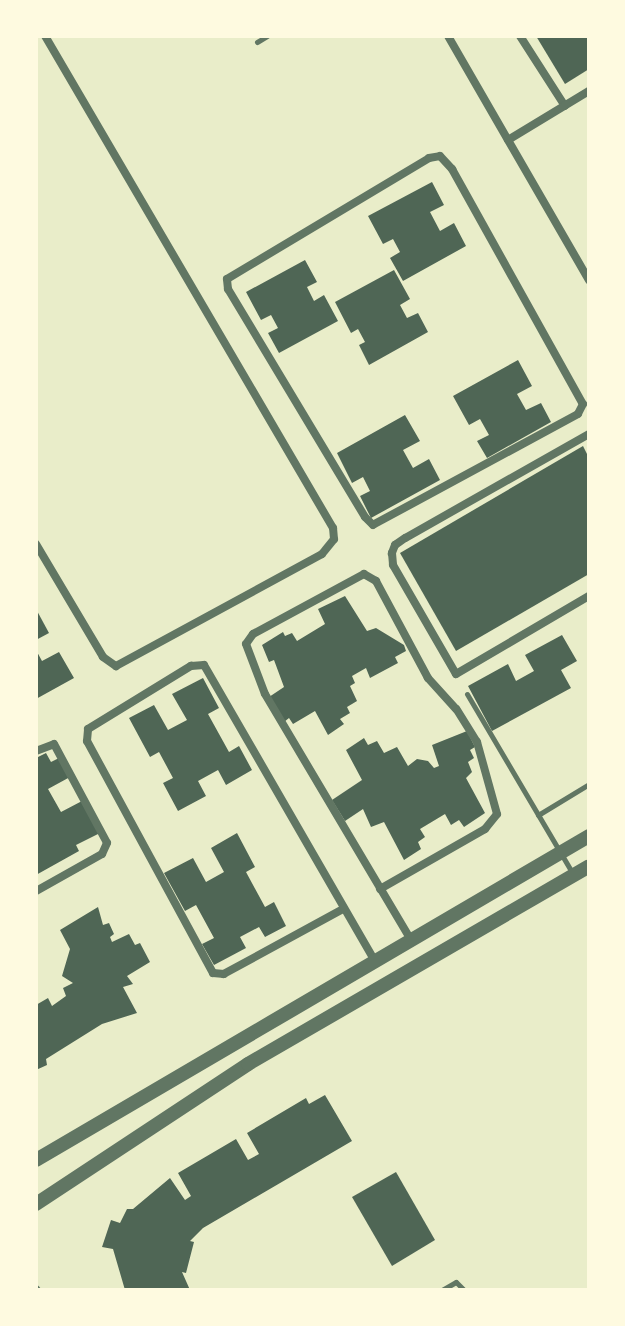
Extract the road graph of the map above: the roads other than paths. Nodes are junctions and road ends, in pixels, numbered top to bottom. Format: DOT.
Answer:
graph roads {
  1 [pos="45,36"];
  2 [pos="267,36"];
  3 [pos="448,36"];
  4 [pos="520,36"];
  5 [pos="257,42"];
  6 [pos="589,91"];
  7 [pos="565,106"];
  8 [pos="508,140"];
  9 [pos="589,280"];
  10 [pos="589,388"];
  11 [pos="579,393"];
  12 [pos="589,434"];
  13 [pos="36,544"];
  14 [pos="589,596"];
  15 [pos="467,694"];
  16 [pos="36,751"];
  17 [pos="589,784"];
  18 [pos="538,815"];
  19 [pos="589,836"];
  20 [pos="561,853"];
  21 [pos="589,866"];
  22 [pos="574,875"];
  23 [pos="380,889"];
  24 [pos="36,891"];
  25 [pos="343,909"];
  26 [pos="411,940"];
  27 [pos="375,961"];
  28 [pos="36,1160"];
  29 [pos="36,1204"];
  30 [pos="442,1290"];
  31 [pos="464,1290"];
  1 -- 13 [label="street"];
  2 -- 5 [label="lane"];
  3 -- 8 [label="street"];
  4 -- 7 [label="street"];
  6 -- 7 [label="street"];
  7 -- 8 [label="street"];
  8 -- 9 [label="street"];
  10 -- 11 [label="street"];
  11 -- 11 [label="street"];
  12 -- 14 [label="street"];
  15 -- 18 [label="lane"];
  16 -- 24 [label="street"];
  17 -- 18 [label="lane"];
  18 -- 20 [label="lane"];
  19 -- 20 [label="street"];
  20 -- 22 [label="lane"];
  20 -- 26 [label="street"];
  21 -- 22 [label="street"];
  22 -- 29 [label="street"];
  23 -- 23 [label="street"];
  23 -- 26 [label="street"];
  25 -- 25 [label="street"];
  25 -- 27 [label="street"];
  26 -- 27 [label="street"];
  27 -- 28 [label="street"];
  30 -- 31 [label="lane"];
}
